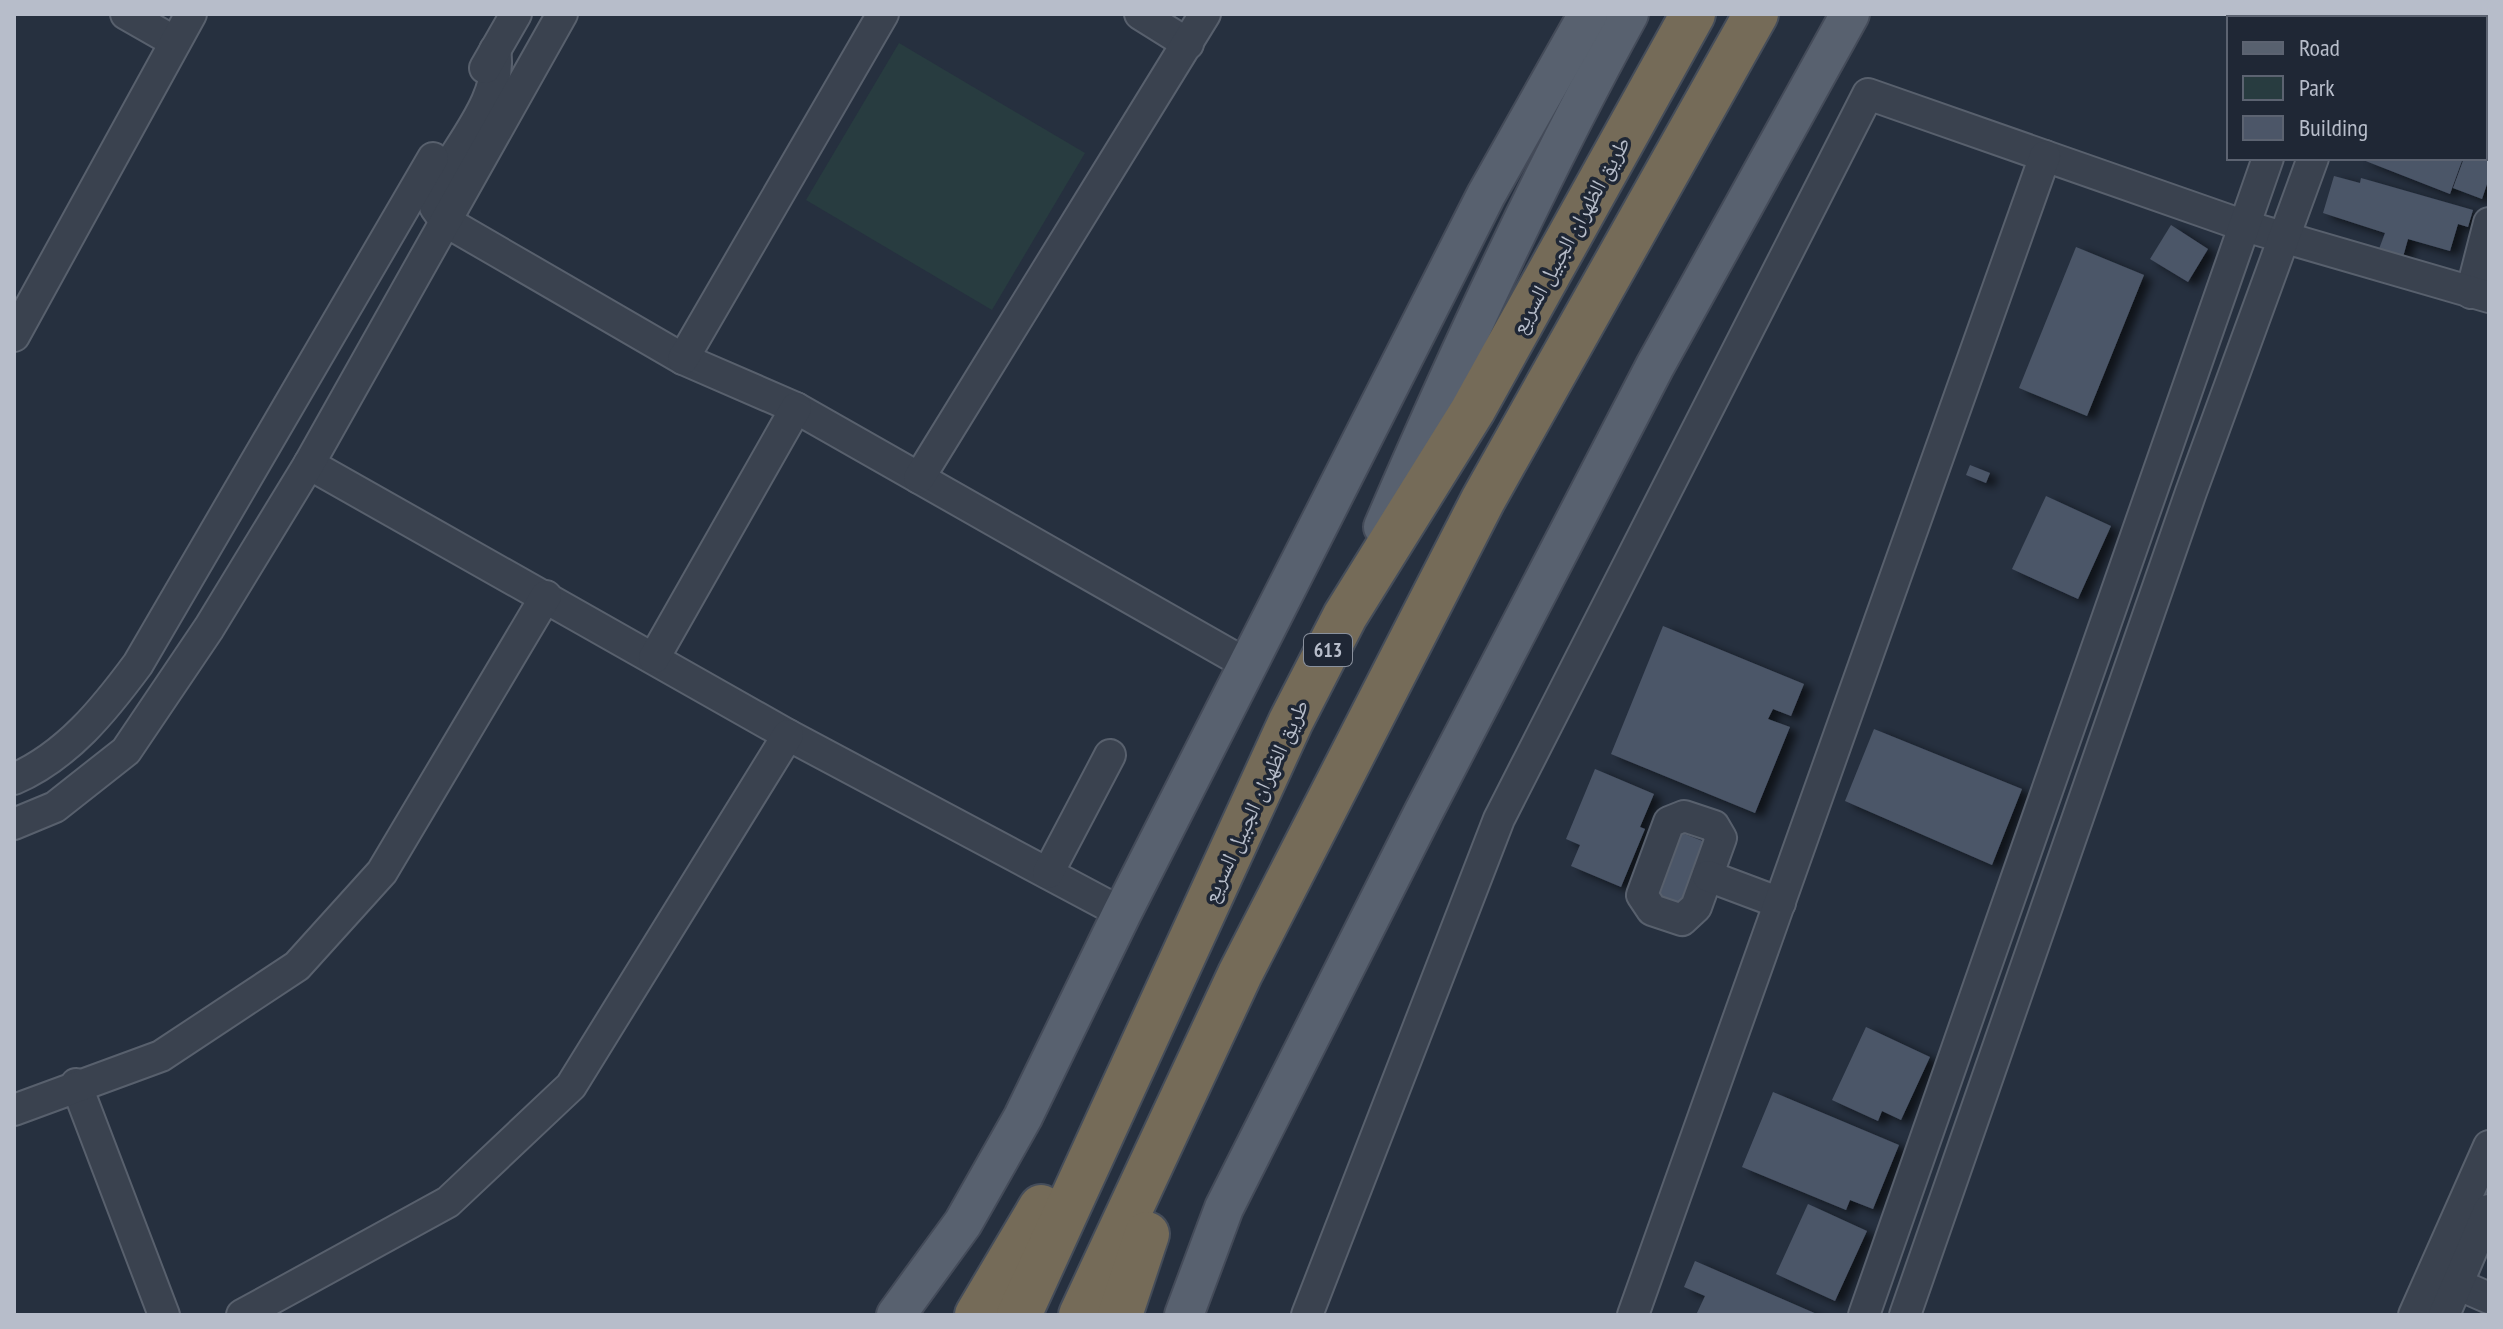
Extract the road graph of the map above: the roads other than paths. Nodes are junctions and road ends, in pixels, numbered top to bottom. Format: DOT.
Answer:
graph roads {
  1 [pos="126,14"];
  2 [pos="191,14"];
  3 [pos="516,14"];
  4 [pos="562,14"];
  5 [pos="883,14"];
  6 [pos="1140,14"];
  7 [pos="1205,14"];
  8 [pos="1588,14"];
  9 [pos="1629,14"];
  10 [pos="1693,14"];
  11 [pos="1756,14"];
  12 [pos="1850,14"];
  13 [pos="175,42"];
  14 [pos="1188,44"];
  15 [pos="495,50"];
  16 [pos="2045,156"];
  17 [pos="2267,160"];
  18 [pos="2312,160"];
  19 [pos="2257,189"];
  20 [pos="445,221"];
  21 [pos="2489,223"];
  22 [pos="2245,226"];
  23 [pos="2285,239"];
  24 [pos="2480,295"];
  25 [pos="14,336"];
  26 [pos="683,359"];
  27 [pos="796,408"];
  28 [pos="309,464"];
  29 [pos="919,478"];
  30 [pos="546,596"];
  31 [pos="1345,616"];
  32 [pos="654,658"];
  33 [pos="1248,665"];
  34 [pos="788,735"];
  35 [pos="1110,755"];
  36 [pos="14,779"];
  37 [pos="14,824"];
  38 [pos="1048,873"];
  39 [pos="1708,876"];
  40 [pos="1780,903"];
  41 [pos="1122,913"];
  42 [pos="1240,974"];
  43 [pos="1171,980"];
  44 [pos="76,1084"];
  45 [pos="17,1100"];
  46 [pos="2489,1146"];
  47 [pos="2489,1210"];
  48 [pos="2457,1284"];
  49 [pos="2489,1298"];
  50 [pos="1195,1312"];
  51 [pos="164,1315"];
  52 [pos="242,1315"];
  53 [pos="896,1315"];
  54 [pos="977,1315"];
  55 [pos="1019,1315"];
  56 [pos="1081,1315"];
  57 [pos="1120,1315"];
  58 [pos="1307,1315"];
  59 [pos="1633,1315"];
  60 [pos="1864,1315"];
  61 [pos="1905,1315"];
  62 [pos="2414,1315"];
  63 [pos="2444,1315"];
  1 -- 13 [label="street"];
  2 -- 13 [label="street"];
  3 -- 15 [label="street"];
  4 -- 20 [label="street"];
  5 -- 26 [label="street"];
  6 -- 14 [label="street"];
  7 -- 14 [label="street"];
  8 -- 33 [label="main road"];
  9 -- 31 [label="main road"];
  10 -- 31 [label="highway, طريق الظهران الجبيل السريع / 613"];
  11 -- 42 [label="highway"];
  12 -- 50 [label="main road"];
  13 -- 25 [label="street"];
  14 -- 29 [label="street"];
  15 -- 20 [label="street"];
  15 -- 36 [label="street"];
  16 -- 22 [label="street"];
  16 -- 40 [label="street"];
  16 -- 58 [label="street"];
  17 -- 19 [label="street"];
  18 -- 23 [label="street"];
  19 -- 22 [label="street"];
  19 -- 23 [label="street"];
  20 -- 26 [label="street"];
  20 -- 28 [label="street"];
  21 -- 24 [label="street"];
  22 -- 23 [label="street"];
  22 -- 60 [label="street"];
  23 -- 24 [label="street"];
  23 -- 61 [label="street"];
  26 -- 27 [label="street"];
  27 -- 29 [label="street"];
  27 -- 32 [label="street"];
  28 -- 30 [label="street"];
  28 -- 37 [label="street"];
  29 -- 33 [label="street"];
  30 -- 32 [label="street"];
  30 -- 44 [label="street"];
  31 -- 43 [label="highway, طريق الظهران الجبيل السريع / 613"];
  32 -- 34 [label="street"];
  33 -- 41 [label="main road"];
  34 -- 38 [label="street"];
  34 -- 52 [label="street"];
  35 -- 38 [label="street"];
  38 -- 41 [label="street"];
  39 -- 40 [label="street"];
  40 -- 59 [label="street"];
  41 -- 53 [label="main road"];
  42 -- 56 [label="highway"];
  42 -- 57 [label="highway"];
  43 -- 54 [label="highway"];
  43 -- 55 [label="highway, طريق الظهران الجبيل السريع / 613"];
  44 -- 45 [label="street"];
  44 -- 51 [label="street"];
  46 -- 62 [label="street"];
  47 -- 48 [label="street"];
  48 -- 49 [label="street"];
  48 -- 63 [label="street"];
}
